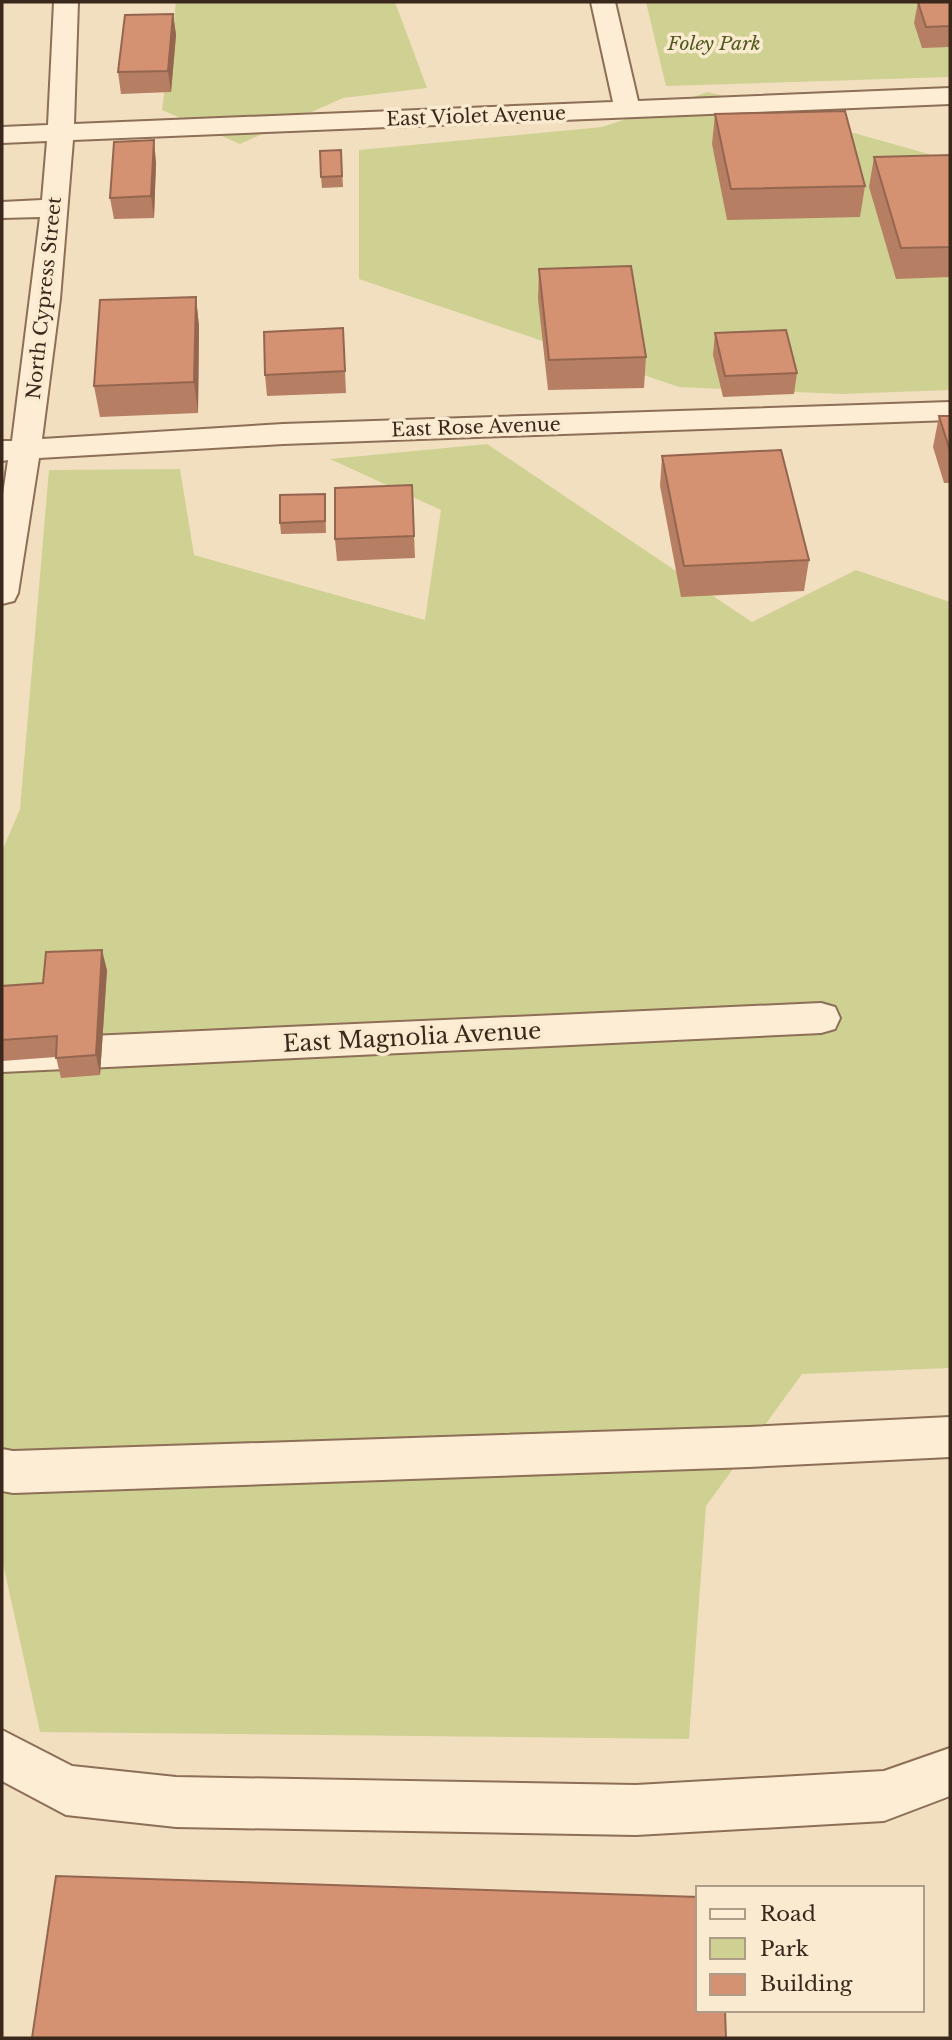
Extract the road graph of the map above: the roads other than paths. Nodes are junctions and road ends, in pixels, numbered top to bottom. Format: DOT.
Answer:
graph roads {
  1 [pos="66,2"];
  2 [pos="603,2"];
  3 [pos="950,96"];
  4 [pos="627,109"];
  5 [pos="59,133"];
  6 [pos="2,135"];
  7 [pos="55,208"];
  8 [pos="2,211"];
  9 [pos="2,397"];
  10 [pos="33,397"];
  11 [pos="950,411"];
  12 [pos="15,451"];
  13 [pos="2,593"];
  14 [pos="821,1018"];
  15 [pos="2,1056"];
  16 [pos="950,1437"];
  17 [pos="2,1470"];
  18 [pos="2,1754"];
  19 [pos="950,1772"];
  1 -- 5 [label="street, North Cypress Street"];
  2 -- 4 [label="street"];
  3 -- 4 [label="street, East Violet Avenue"];
  4 -- 5 [label="street, East Violet Avenue"];
  5 -- 6 [label="street, East Violet Avenue"];
  5 -- 7 [label="street, North Cypress Street"];
  7 -- 8 [label="street"];
  7 -- 10 [label="street, North Cypress Street"];
  9 -- 10 [label="street"];
  10 -- 12 [label="street, North Cypress Street"];
  11 -- 12 [label="street, East Rose Avenue"];
  12 -- 13 [label="street, North Cypress Street"];
  14 -- 15 [label="street, East Magnolia Avenue"];
  16 -- 17 [label="street"];
  18 -- 19 [label="street"];
}
